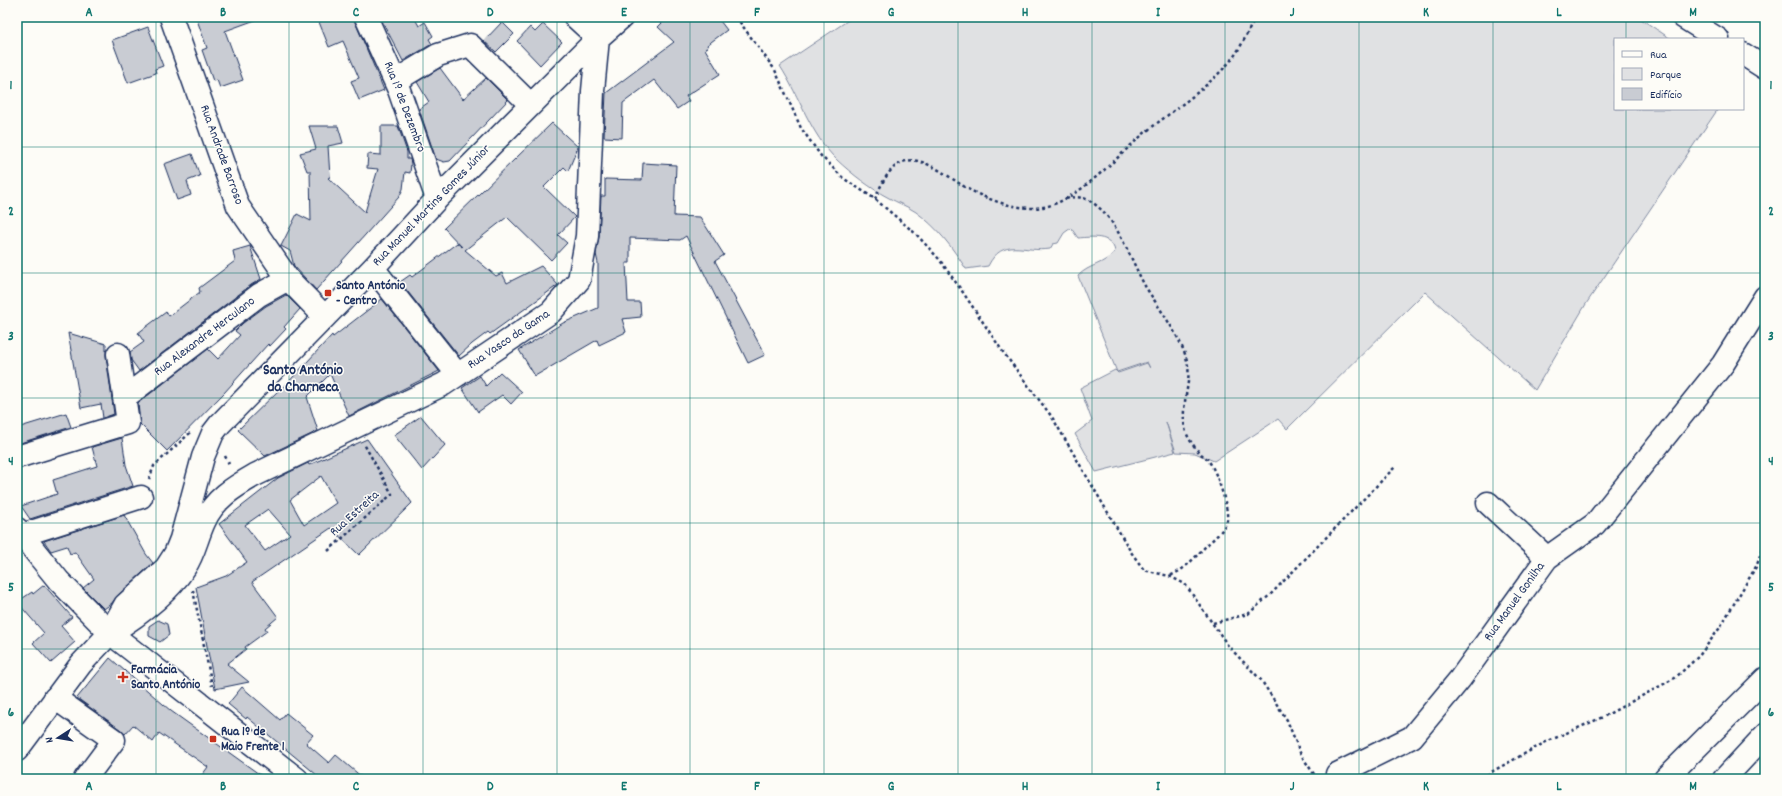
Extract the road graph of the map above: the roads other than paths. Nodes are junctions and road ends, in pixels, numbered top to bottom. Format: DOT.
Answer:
graph roads {
  1 [pos="171,17"];
  2 [pos="366,17"];
  3 [pos="575,17"];
  4 [pos="622,17"];
  5 [pos="1683,17"];
  6 [pos="598,38"];
  7 [pos="1716,38"];
  8 [pos="1744,55"];
  9 [pos="1765,68"];
  10 [pos="395,81"];
  11 [pos="531,105"];
  12 [pos="437,199"];
  13 [pos="373,268"];
  14 [pos="288,279"];
  15 [pos="1765,297"];
  16 [pos="325,317"];
  17 [pos="118,354"];
  18 [pos="458,375"];
  19 [pos="124,398"];
  20 [pos="17,458"];
  21 [pos="199,468"];
  22 [pos="228,491"];
  23 [pos="141,497"];
  24 [pos="1488,503"];
  25 [pos="19,532"];
  26 [pos="1547,558"];
  27 [pos="110,633"];
  28 [pos="1765,679"];
  29 [pos="55,698"];
  30 [pos="1765,735"];
  31 [pos="17,750"];
  32 [pos="1328,776"];
  33 [pos="85,779"];
  34 [pos="297,779"];
  35 [pos="1665,779"];
  36 [pos="1724,779"];
  1 -- 14 [label="main road, Rua Andrade Barroso"];
  2 -- 10 [label="main road, Rua 1º de Dezembro"];
  3 -- 6 [label="main road"];
  4 -- 6 [label="main road, Rua Manuel Martins Gomes Júnior"];
  5 -- 7 [label="main road"];
  6 -- 11 [label="main road, Rua Manuel Martins Gomes Júnior"];
  6 -- 18 [label="main road, Rua Vasco da Gama"];
  8 -- 9 [label="main road"];
  10 -- 11 [label="main road"];
  10 -- 12 [label="main road, Rua 1º de Dezembro"];
  11 -- 12 [label="main road, Rua Manuel Martins Gomes Júnior"];
  12 -- 13 [label="main road, Rua Manuel Martins Gomes Júnior"];
  13 -- 16 [label="main road, Rua Manuel Martins Gomes Júnior"];
  13 -- 18 [label="main road"];
  14 -- 16 [label="main road, Rua Andrade Barroso"];
  14 -- 19 [label="main road, Rua Alexandre Herculano"];
  15 -- 26 [label="main road, Rua Manuel Gonilha"];
  16 -- 21 [label="main road, Rua Manuel Martins Gomes Júnior"];
  17 -- 19 [label="main road"];
  18 -- 22 [label="main road, Rua Vasco da Gama"];
  19 -- 20 [label="main road"];
  21 -- 22 [label="main road"];
  21 -- 27 [label="main road, Rua Manuel Martins Gomes Júnior"];
  22 -- 27 [label="main road, Rua Vasco da Gama"];
  23 -- 25 [label="main road"];
  24 -- 26 [label="main road"];
  25 -- 27 [label="main road"];
  26 -- 32 [label="main road, Rua Manuel Gonilha"];
  27 -- 29 [label="main road"];
  27 -- 34 [label="main road"];
  28 -- 35 [label="main road"];
  29 -- 31 [label="main road"];
  29 -- 33 [label="main road"];
  30 -- 36 [label="main road"];
}
